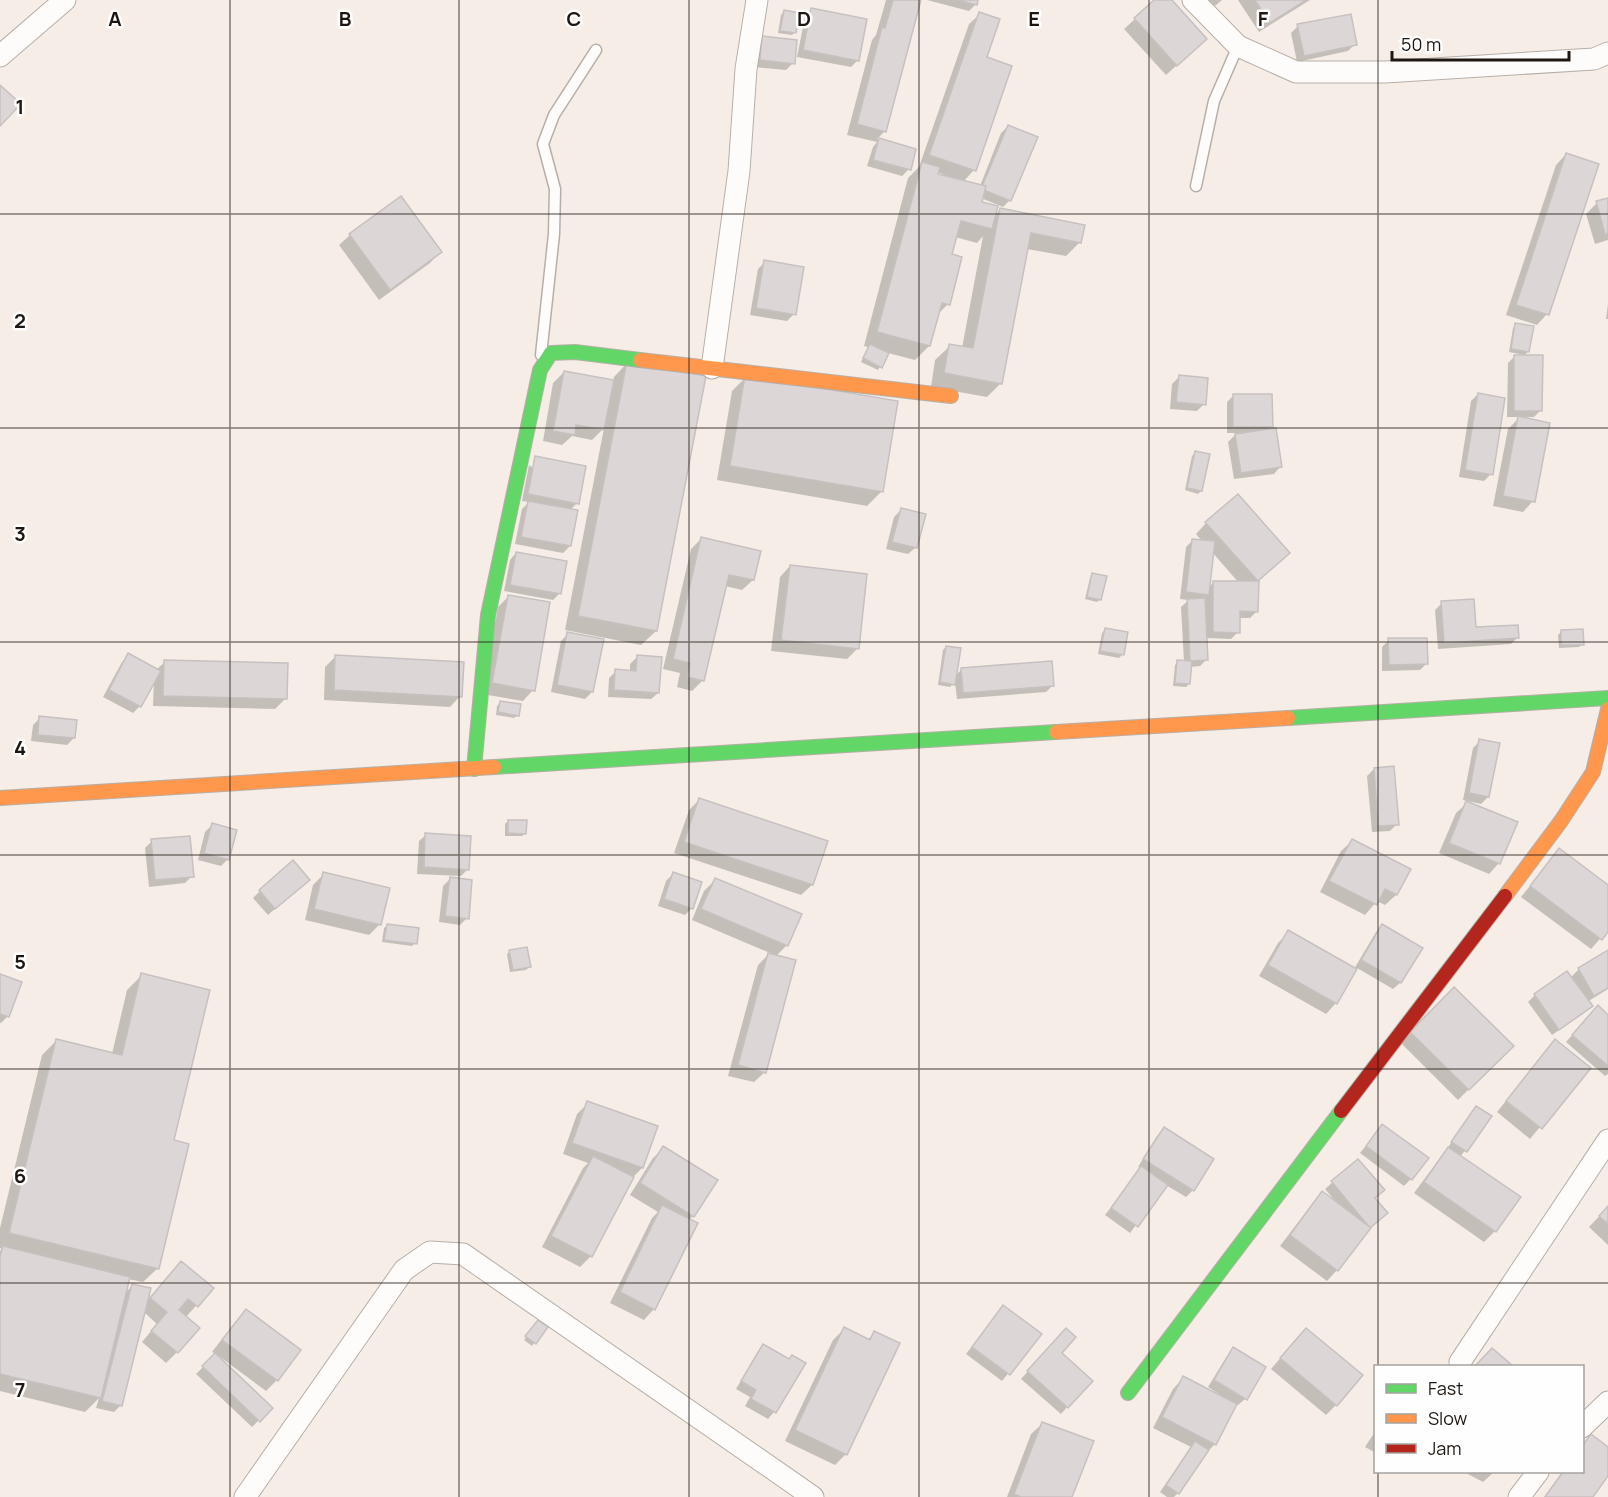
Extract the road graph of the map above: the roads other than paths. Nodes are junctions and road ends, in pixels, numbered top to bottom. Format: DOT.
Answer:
graph roads {
  1 [pos="65,0"];
  2 [pos="757,0"];
  3 [pos="1192,0"];
  4 [pos="1238,46"];
  5 [pos="596,50"];
  6 [pos="1608,53"];
  7 [pos="0,56"];
  8 [pos="1196,186"];
  9 [pos="712,368"];
  10 [pos="540,370"];
  11 [pos="951,396"];
  12 [pos="1608,698"];
  13 [pos="1608,709"];
  14 [pos="474,769"];
  15 [pos="0,798"];
  16 [pos="1608,1140"];
  17 [pos="1460,1362"];
  18 [pos="1128,1393"];
  19 [pos="1608,1402"];
  20 [pos="1584,1425"];
  21 [pos="1537,1473"];
  22 [pos="245,1497"];
  23 [pos="813,1497"];
  24 [pos="1519,1497"];
  1 -- 7 [label="street"];
  2 -- 9 [label="street"];
  3 -- 4 [label="street"];
  4 -- 6 [label="street"];
  4 -- 8 [label="lane"];
  5 -- 10 [label="lane"];
  9 -- 10 [label="street"];
  9 -- 11 [label="street"];
  10 -- 14 [label="street"];
  12 -- 14 [label="street"];
  13 -- 18 [label="street"];
  14 -- 15 [label="street"];
  16 -- 17 [label="street"];
  19 -- 20 [label="street"];
  21 -- 24 [label="street"];
  22 -- 23 [label="street"];
}
